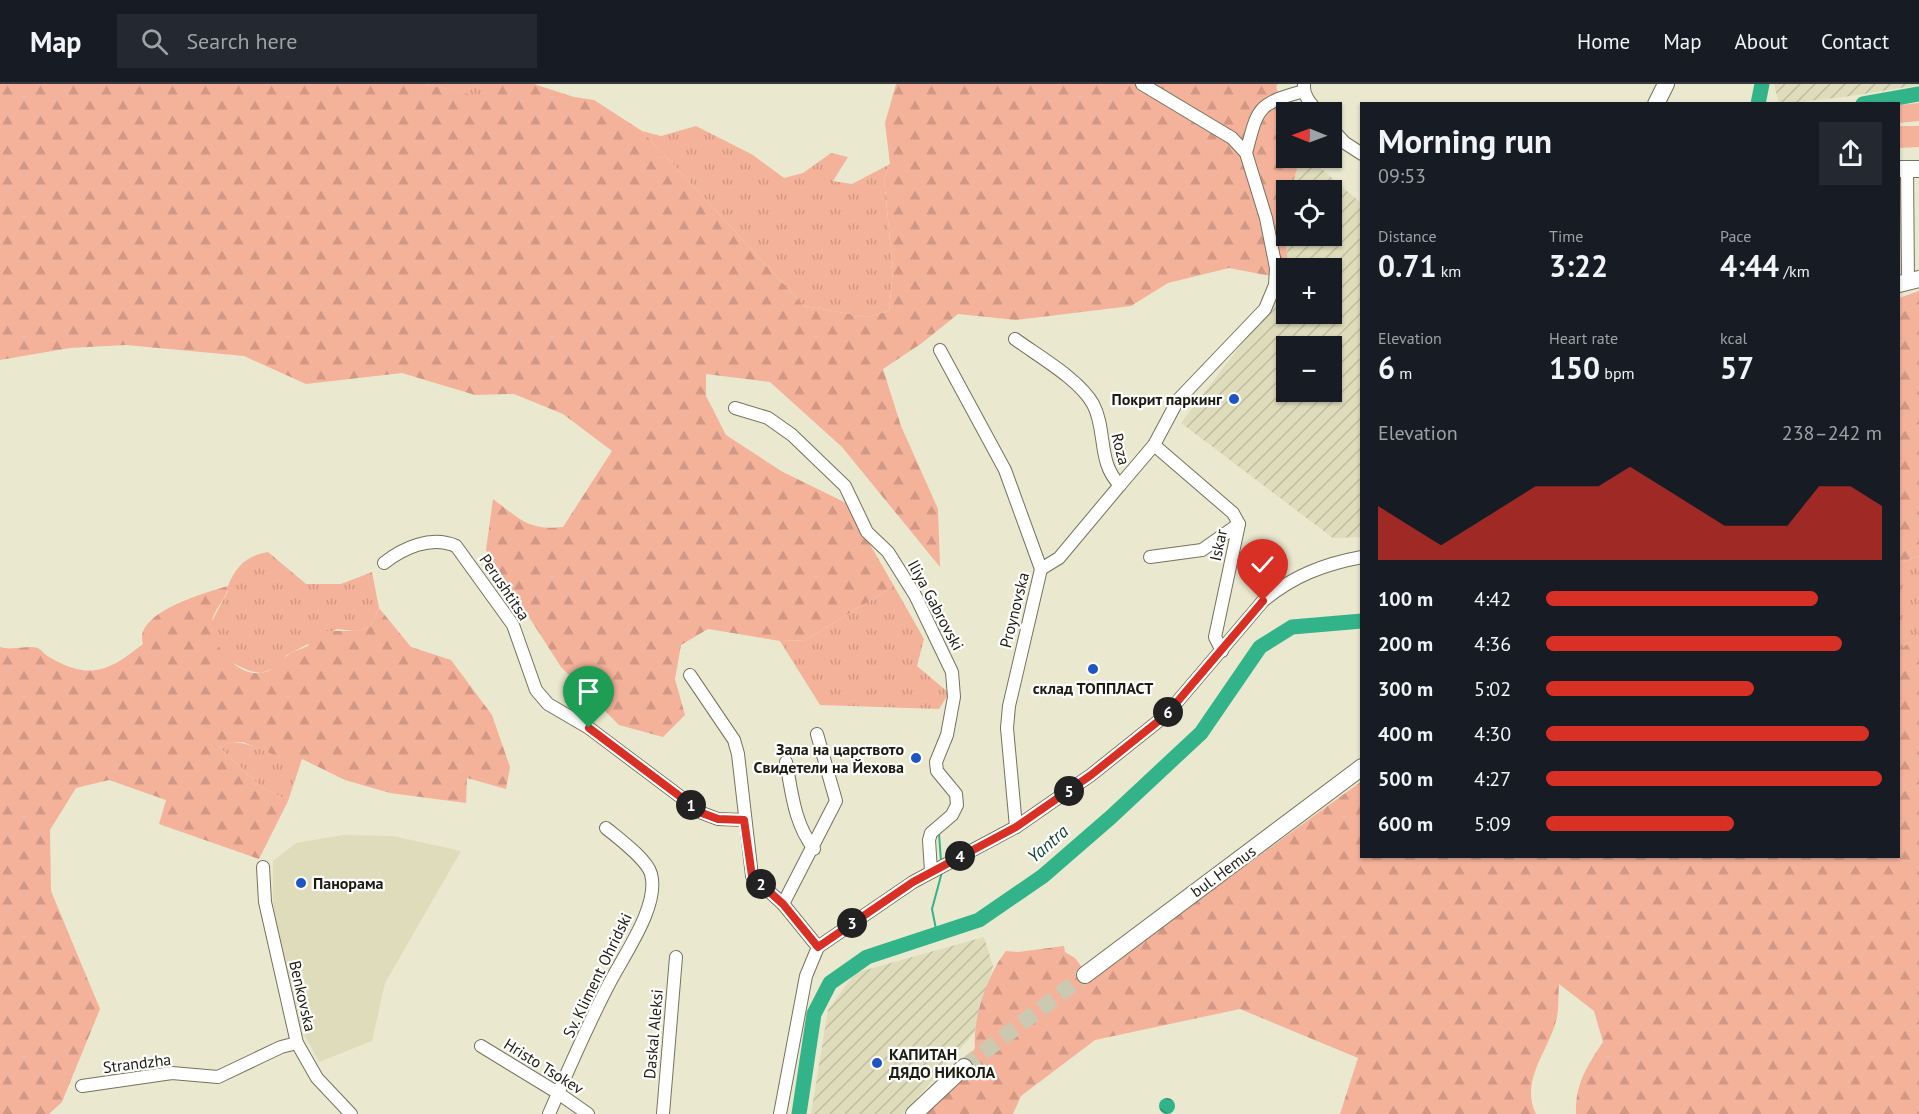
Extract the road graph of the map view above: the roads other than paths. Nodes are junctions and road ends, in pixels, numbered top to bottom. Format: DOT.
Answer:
graph roads {
  1 [pos="1142,84"];
  2 [pos="1666,84"];
  3 [pos="1304,87"];
  4 [pos="1312,102"];
  5 [pos="1657,102"];
  6 [pos="1342,140"];
  7 [pos="1246,153"];
  8 [pos="1360,153"];
  9 [pos="1908,169"];
  10 [pos="1909,278"];
  11 [pos="1015,339"];
  12 [pos="940,350"];
  13 [pos="735,408"];
  14 [pos="1154,445"];
  15 [pos="1120,485"];
  16 [pos="1239,524"];
  17 [pos="1150,557"];
  18 [pos="1360,557"];
  19 [pos="384,563"];
  20 [pos="1041,569"];
  21 [pos="1222,651"];
  22 [pos="690,675"];
  23 [pos="817,734"];
  24 [pos="786,762"];
  25 [pos="1360,769"];
  26 [pos="744,820"];
  27 [pos="1016,827"];
  28 [pos="606,828"];
  29 [pos="814,849"];
  30 [pos="263,867"];
  31 [pos="938,868"];
  32 [pos="783,904"];
  33 [pos="818,947"];
  34 [pos="676,957"];
  35 [pos="1085,975"];
  36 [pos="297,1043"];
  37 [pos="481,1046"];
  38 [pos="964,1067"];
  39 [pos="82,1086"];
  40 [pos="558,1093"];
  41 [pos="351,1114"];
  42 [pos="549,1114"];
  43 [pos="588,1114"];
  44 [pos="663,1114"];
  45 [pos="780,1114"];
  46 [pos="914,1114"];
  1 -- 7 [label="street"];
  2 -- 5 [label="main road"];
  3 -- 4 [label="street"];
  3 -- 7 [label="street"];
  6 -- 8 [label="street"];
  7 -- 14 [label="street"];
  9 -- 10 [label="street"];
  11 -- 15 [label="street, Roza"];
  12 -- 20 [label="street, Proynovska"];
  13 -- 31 [label="street, Iliya Gabrovski"];
  14 -- 15 [label="street"];
  14 -- 16 [label="street, Iskar"];
  15 -- 20 [label="street, Roza"];
  16 -- 17 [label="street"];
  16 -- 21 [label="street, Iskar"];
  18 -- 21 [label="street"];
  19 -- 26 [label="street, Perushtitsa"];
  20 -- 27 [label="street, Proynovska"];
  21 -- 27 [label="street"];
  22 -- 26 [label="street"];
  23 -- 29 [label="street"];
  24 -- 29 [label="street"];
  25 -- 35 [label="main road, bul. Hemus"];
  26 -- 32 [label="street"];
  27 -- 31 [label="street"];
  28 -- 40 [label="street, Sv. Kliment Ohridski"];
  29 -- 32 [label="street"];
  30 -- 36 [label="street, Benkovska"];
  31 -- 33 [label="street"];
  32 -- 33 [label="street"];
  33 -- 45 [label="street"];
  34 -- 44 [label="street, Daskal Aleksi"];
  36 -- 39 [label="street, Strandzha"];
  36 -- 41 [label="street, Benkovska"];
  37 -- 40 [label="street, Hristo Tsokev"];
  38 -- 46 [label="main road"];
  40 -- 42 [label="street, Sv. Kliment Ohridski"];
  40 -- 43 [label="street, Hristo Tsokev"];
}
